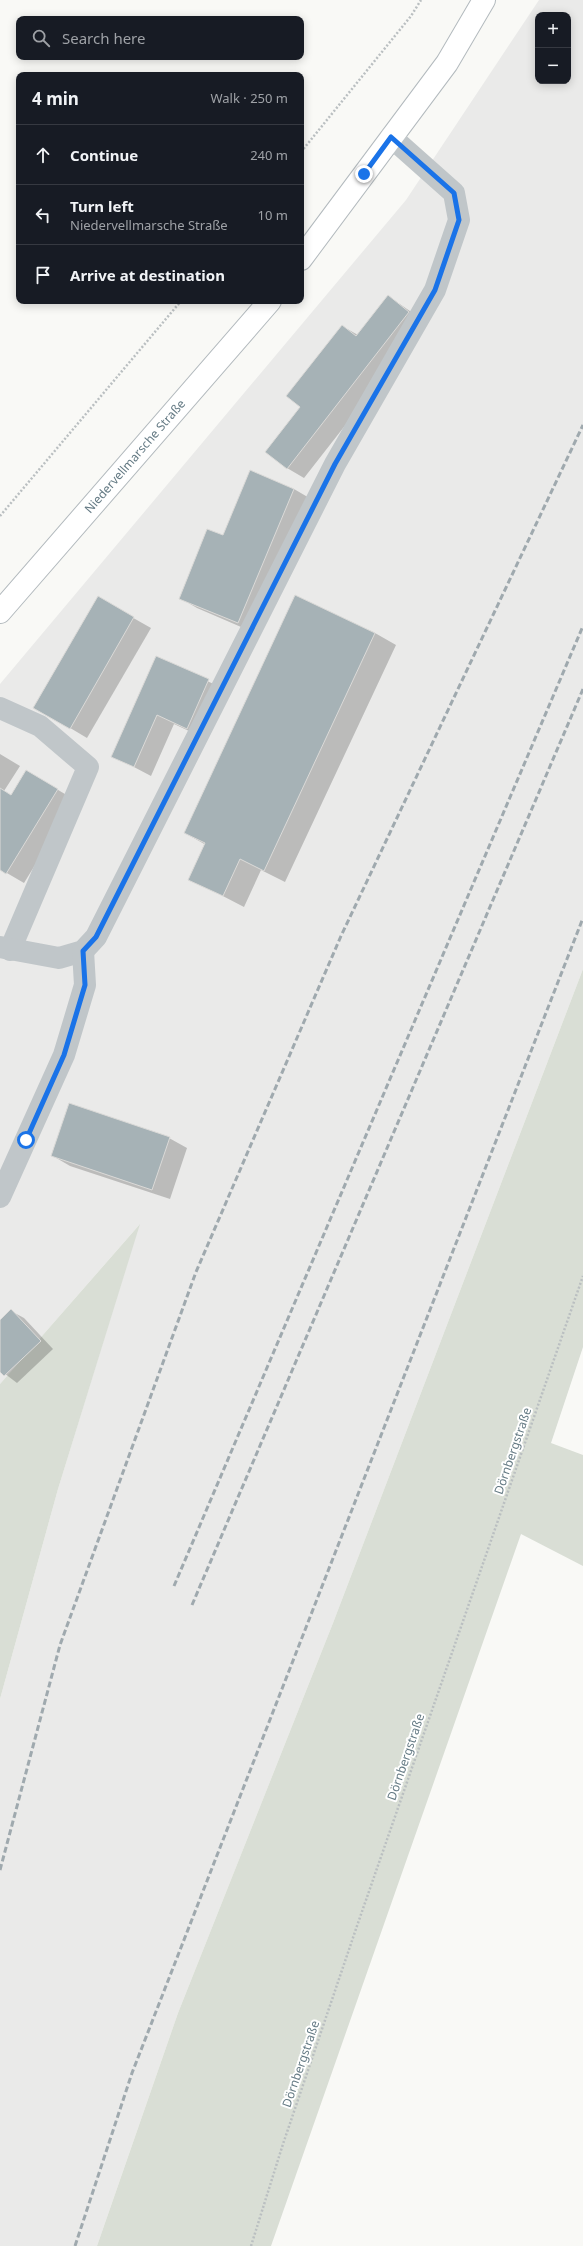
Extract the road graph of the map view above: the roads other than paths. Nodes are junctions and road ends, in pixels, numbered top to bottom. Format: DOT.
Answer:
graph roads {
  1 [pos="484,0"];
  2 [pos="391,137"];
  3 [pos="304,255"];
  4 [pos="267,304"];
  5 [pos="0,612"];
  6 [pos="0,708"];
  7 [pos="5,948"];
  8 [pos="83,951"];
  9 [pos="0,1197"];
  1 -- 2 [label="main road"];
  2 -- 3 [label="main road"];
  2 -- 8 [label="lane"];
  4 -- 5 [label="main road, Niedervellmarsche Straße"];
  6 -- 7 [label="lane"];
  7 -- 8 [label="lane"];
  8 -- 9 [label="lane"];
}
